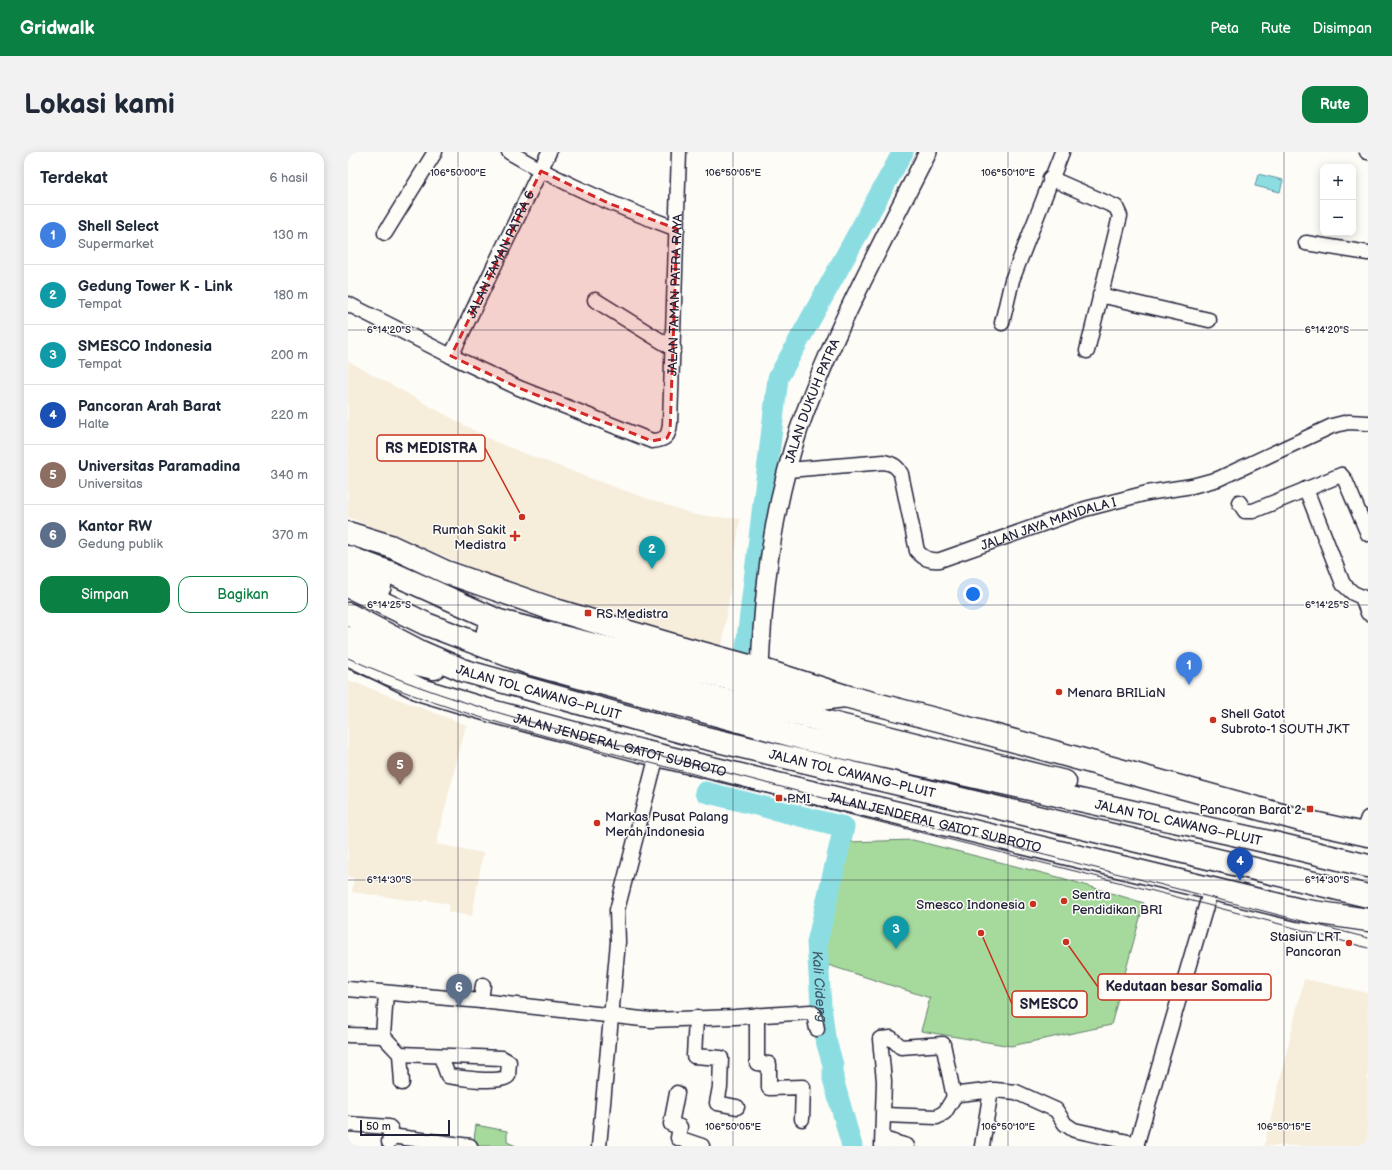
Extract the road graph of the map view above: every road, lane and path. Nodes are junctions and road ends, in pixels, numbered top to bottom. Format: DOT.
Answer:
graph roads {
  1 [pos="435,152"];
  2 [pos="509,152"];
  3 [pos="549,152"];
  4 [pos="679,152"];
  5 [pos="928,152"];
  6 [pos="1062,152"];
  7 [pos="541,171"];
  8 [pos="1050,178"];
  9 [pos="677,229"];
  10 [pos="385,233"];
  11 [pos="1306,243"];
  12 [pos="1368,253"];
  13 [pos="1100,295"];
  14 [pos="595,300"];
  15 [pos="348,304"];
  16 [pos="1210,320"];
  17 [pos="1002,323"];
  18 [pos="674,349"];
  19 [pos="1087,351"];
  20 [pos="451,356"];
  21 [pos="1368,422"];
  22 [pos="788,470"];
  23 [pos="1306,489"];
  24 [pos="1239,502"];
  25 [pos="348,532"];
  26 [pos="1368,534"];
  27 [pos="348,557"];
  28 [pos="348,568"];
  29 [pos="348,586"];
  30 [pos="1365,595"];
  31 [pos="1368,613"];
  32 [pos="348,614"];
  33 [pos="495,619"];
  34 [pos="348,638"];
  35 [pos="348,654"];
  36 [pos="760,669"];
  37 [pos="465,671"];
  38 [pos="844,696"];
  39 [pos="792,713"];
  40 [pos="657,755"];
  41 [pos="1366,829"];
  42 [pos="1278,844"];
  43 [pos="1368,866"];
  44 [pos="1211,888"];
  45 [pos="1368,896"];
  46 [pos="1368,920"];
  47 [pos="483,985"];
  48 [pos="348,989"];
  49 [pos="386,993"];
  50 [pos="481,1001"];
  51 [pos="757,1015"];
  52 [pos="610,1016"];
  53 [pos="696,1018"];
  54 [pos="817,1029"];
  55 [pos="348,1035"];
  56 [pos="383,1036"];
  57 [pos="400,1054"];
  58 [pos="441,1057"];
  59 [pos="402,1083"];
  60 [pos="991,1090"];
  61 [pos="677,1093"];
  62 [pos="954,1096"];
  63 [pos="737,1107"];
  64 [pos="884,1115"];
  65 [pos="802,1119"];
  66 [pos="348,1124"];
  67 [pos="389,1141"];
  68 [pos="882,1142"];
  69 [pos="1137,1145"];
  70 [pos="470,1146"];
  71 [pos="598,1146"];
  72 [pos="702,1146"];
  73 [pos="907,1146"];
  74 [pos="982,1146"];
  1 -- 10 [label="street"];
  2 -- 7 [label="street"];
  3 -- 7 [label="street, JALAN TAMAN PATRA 6"];
  4 -- 9 [label="street, JALAN TAMAN PATRA RAYA"];
  5 -- 22 [label="street, JALAN DUKUH PATRA"];
  6 -- 8 [label="street"];
  7 -- 9 [label="street"];
  7 -- 20 [label="street, JALAN TAMAN PATRA 6"];
  8 -- 13 [label="street"];
  8 -- 17 [label="street"];
  9 -- 18 [label="street, JALAN TAMAN PATRA RAYA"];
  11 -- 12 [label="street"];
  13 -- 16 [label="street"];
  13 -- 19 [label="street"];
  14 -- 18 [label="street"];
  15 -- 20 [label="street"];
  18 -- 20 [label="street, JALAN TAMAN PATRA RAYA"];
  21 -- 22 [label="street, JALAN JAYA MANDALA I"];
  22 -- 36 [label="street, JALAN DUKUH PATRA"];
  23 -- 24 [label="street"];
  23 -- 26 [label="street"];
  23 -- 30 [label="street"];
  25 -- 36 [label="main road"];
  27 -- 33 [label="main road"];
  28 -- 39 [label="main road"];
  29 -- 42 [label="main road, JALAN TOL CAWANG–PLUIT"];
  30 -- 31 [label="street"];
  32 -- 37 [label="main road, JALAN TOL CAWANG–PLUIT"];
  33 -- 38 [label="main road"];
  33 -- 39 [label="main road"];
  34 -- 37 [label="main road"];
  35 -- 40 [label="main road, JALAN JENDERAL GATOT SUBROTO"];
  36 -- 38 [label="main road"];
  37 -- 45 [label="main road, JALAN TOL CAWANG–PLUIT"];
  38 -- 41 [label="main road"];
  39 -- 42 [label="main road"];
  40 -- 44 [label="main road, JALAN JENDERAL GATOT SUBROTO"];
  40 -- 52 [label="street"];
  42 -- 43 [label="main road, JALAN TOL CAWANG–PLUIT"];
  44 -- 46 [label="main road, JALAN JENDERAL GATOT SUBROTO"];
  44 -- 69 [label="street"];
  47 -- 50 [label="street"];
  48 -- 49 [label="street"];
  49 -- 50 [label="street"];
  49 -- 56 [label="street"];
  50 -- 52 [label="street"];
  51 -- 53 [label="street"];
  51 -- 54 [label="street"];
  51 -- 65 [label="street"];
  52 -- 53 [label="street"];
  52 -- 71 [label="street"];
  53 -- 63 [label="street"];
  55 -- 56 [label="street"];
  56 -- 57 [label="street"];
  57 -- 58 [label="street"];
  57 -- 59 [label="street"];
  60 -- 62 [label="street"];
  60 -- 69 [label="street"];
  60 -- 74 [label="street"];
  61 -- 72 [label="street"];
  62 -- 64 [label="street"];
  62 -- 64 [label="street"];
  64 -- 68 [label="street"];
  66 -- 67 [label="street"];
  67 -- 70 [label="street"];
  68 -- 73 [label="street"];
}
